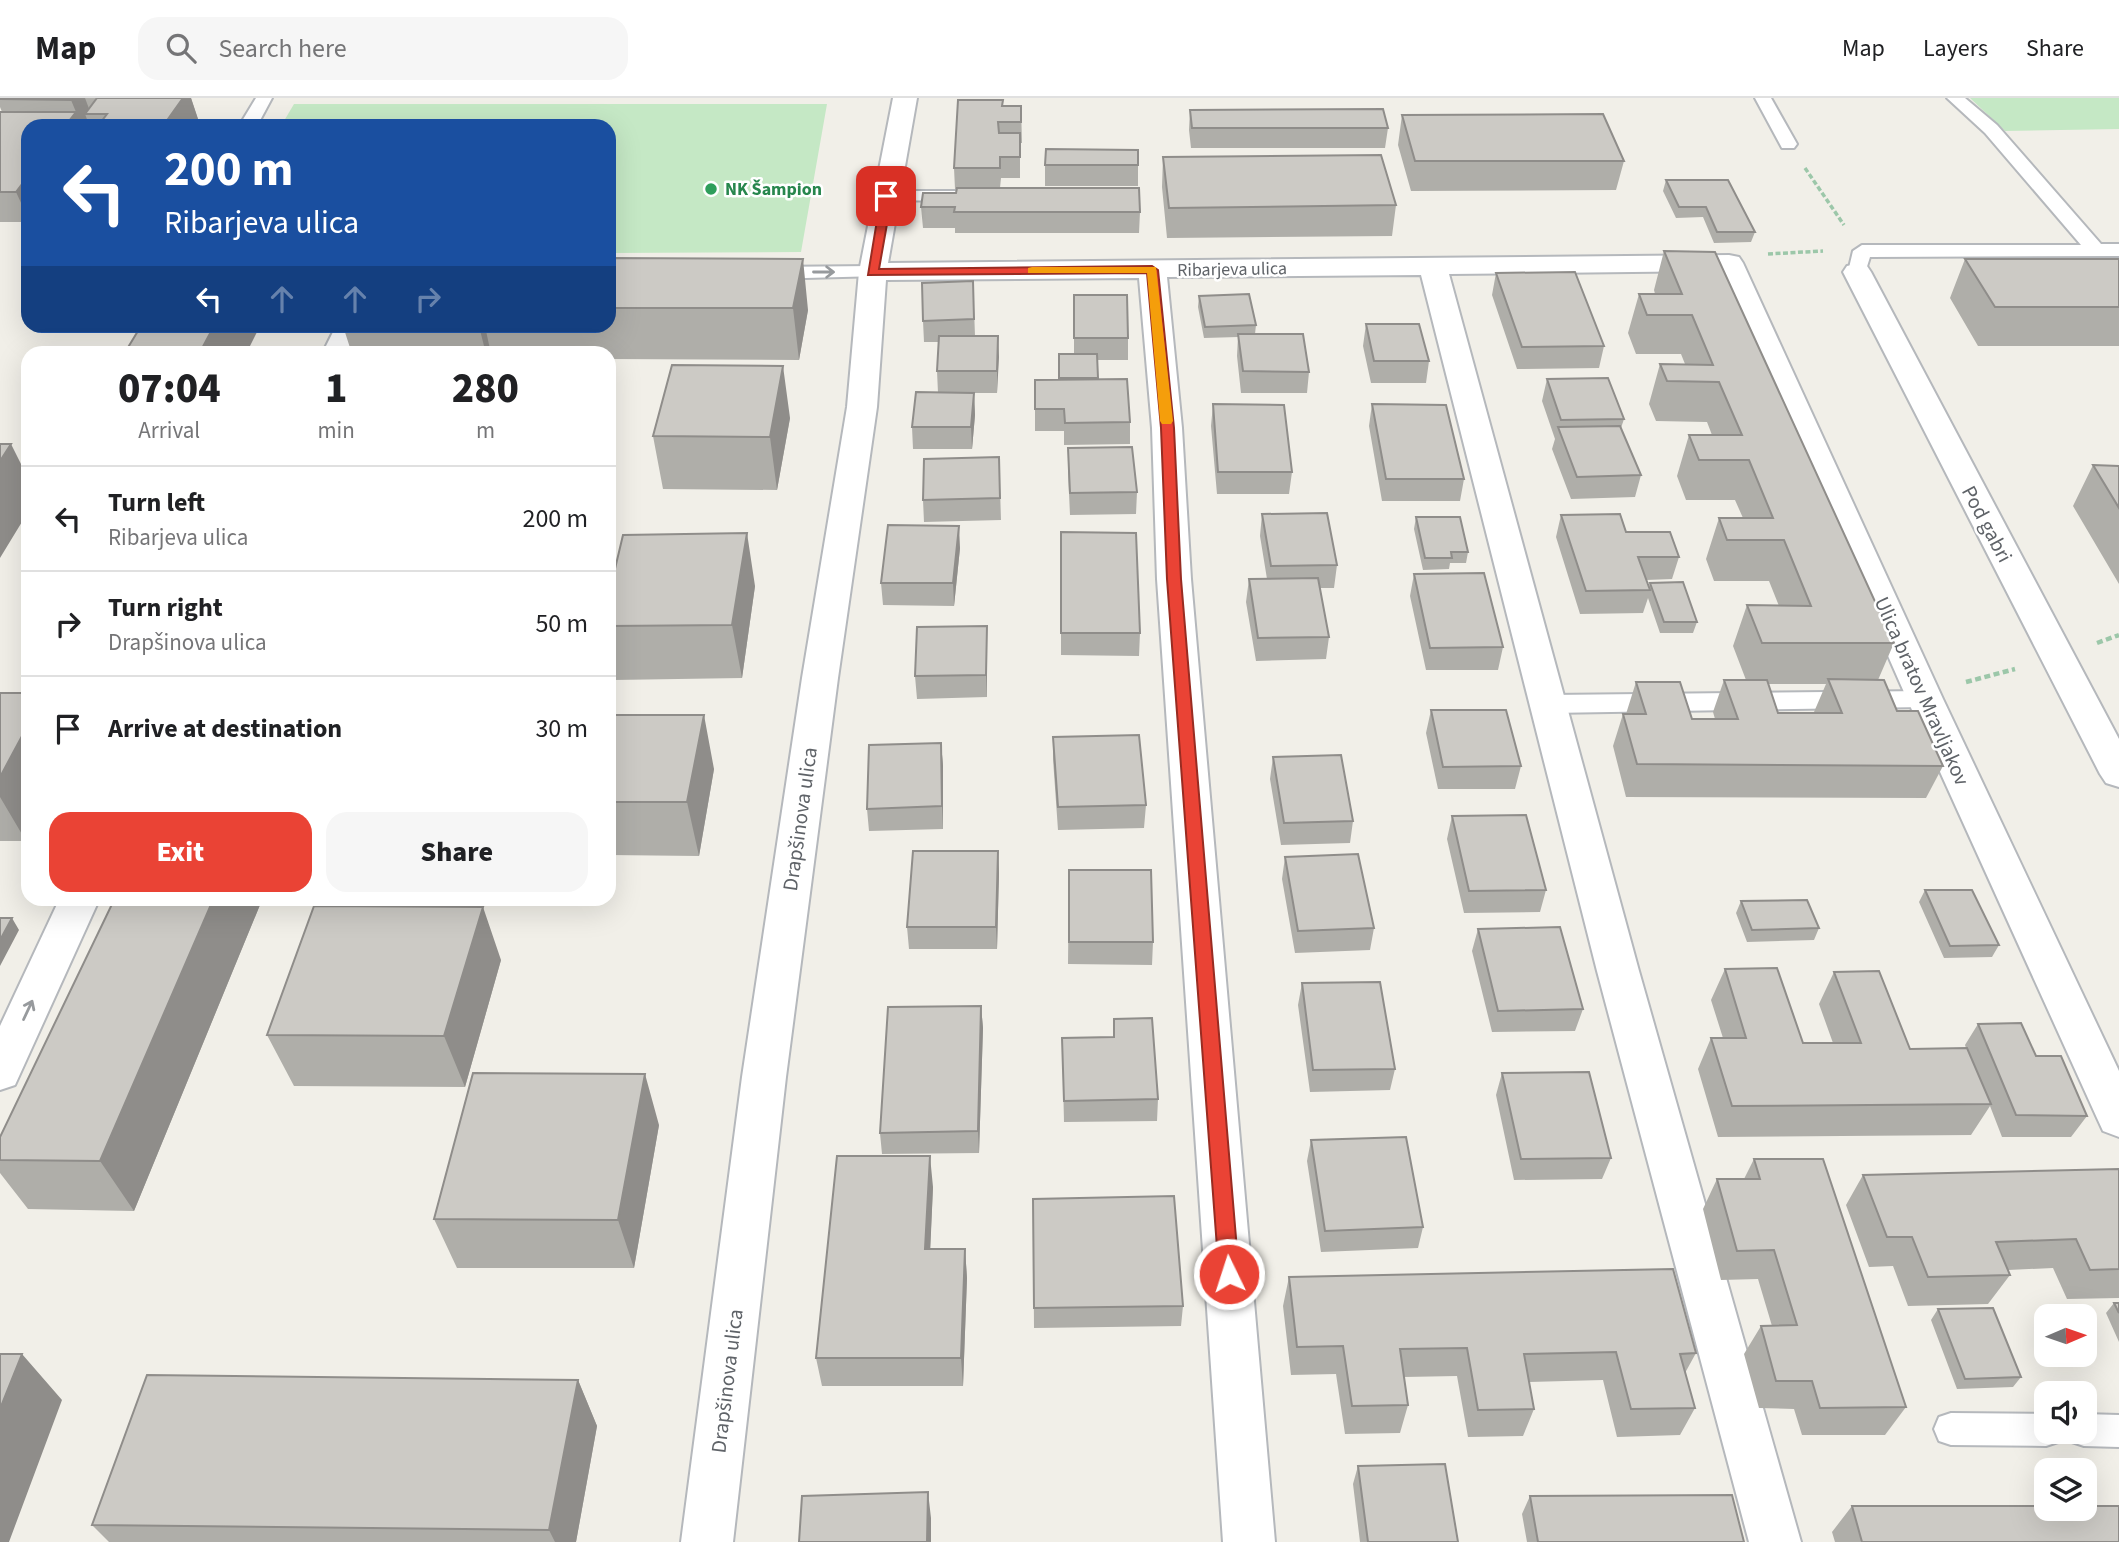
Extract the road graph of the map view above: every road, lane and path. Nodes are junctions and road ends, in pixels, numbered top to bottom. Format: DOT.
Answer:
graph roads {
  1 [pos="264,98"];
  2 [pos="905,98"];
  3 [pos="1763,98"];
  4 [pos="1955,98"];
  5 [pos="252,119"];
  6 [pos="1788,144"];
  7 [pos="886,196"];
  8 [pos="975,196"];
  9 [pos="2096,250"];
  10 [pos="2119,250"];
  11 [pos="1743,259"];
  12 [pos="1859,261"];
  13 [pos="1433,267"];
  14 [pos="1152,270"];
  15 [pos="873,272"];
  16 [pos="746,273"];
  17 [pos="1926,699"];
  18 [pos="1550,704"];
  19 [pos="2119,774"];
  20 [pos="76,906"];
  21 [pos="0,1072"];
  22 [pos="2119,1118"];
  23 [pos="1951,1429"];
  24 [pos="2034,1430"];
  25 [pos="2097,1430"];
  26 [pos="2119,1431"];
  27 [pos="707,1542"];
  28 [pos="1249,1542"];
  29 [pos="1775,1542"];
  1 -- 5 [label="lane"];
  2 -- 7 [label="street, Drapšinova ulica"];
  3 -- 6 [label="lane"];
  4 -- 9 [label="lane"];
  6 -- 12 [label="path"];
  7 -- 8 [label="lane"];
  7 -- 15 [label="street, Drapšinova ulica"];
  9 -- 10 [label="lane"];
  9 -- 12 [label="lane"];
  11 -- 12 [label="path"];
  11 -- 13 [label="street, Ribarjeva ulica"];
  11 -- 17 [label="street, Ulica bratov Mravljakov"];
  12 -- 19 [label="street, Pod gabri"];
  13 -- 14 [label="street, Ribarjeva ulica"];
  13 -- 18 [label="street"];
  14 -- 15 [label="street, Ribarjeva ulica"];
  14 -- 28 [label="street"];
  16 -- 15 [label="lane, Ribarjeva ulica, one-way"];
  15 -- 27 [label="street, Drapšinova ulica"];
  17 -- 18 [label="lane"];
  17 -- 22 [label="street, Ulica bratov Mravljakov"];
  18 -- 29 [label="street"];
  21 -- 20 [label="street, one-way"];
  23 -- 24 [label="lane"];
  25 -- 26 [label="lane"];
}
